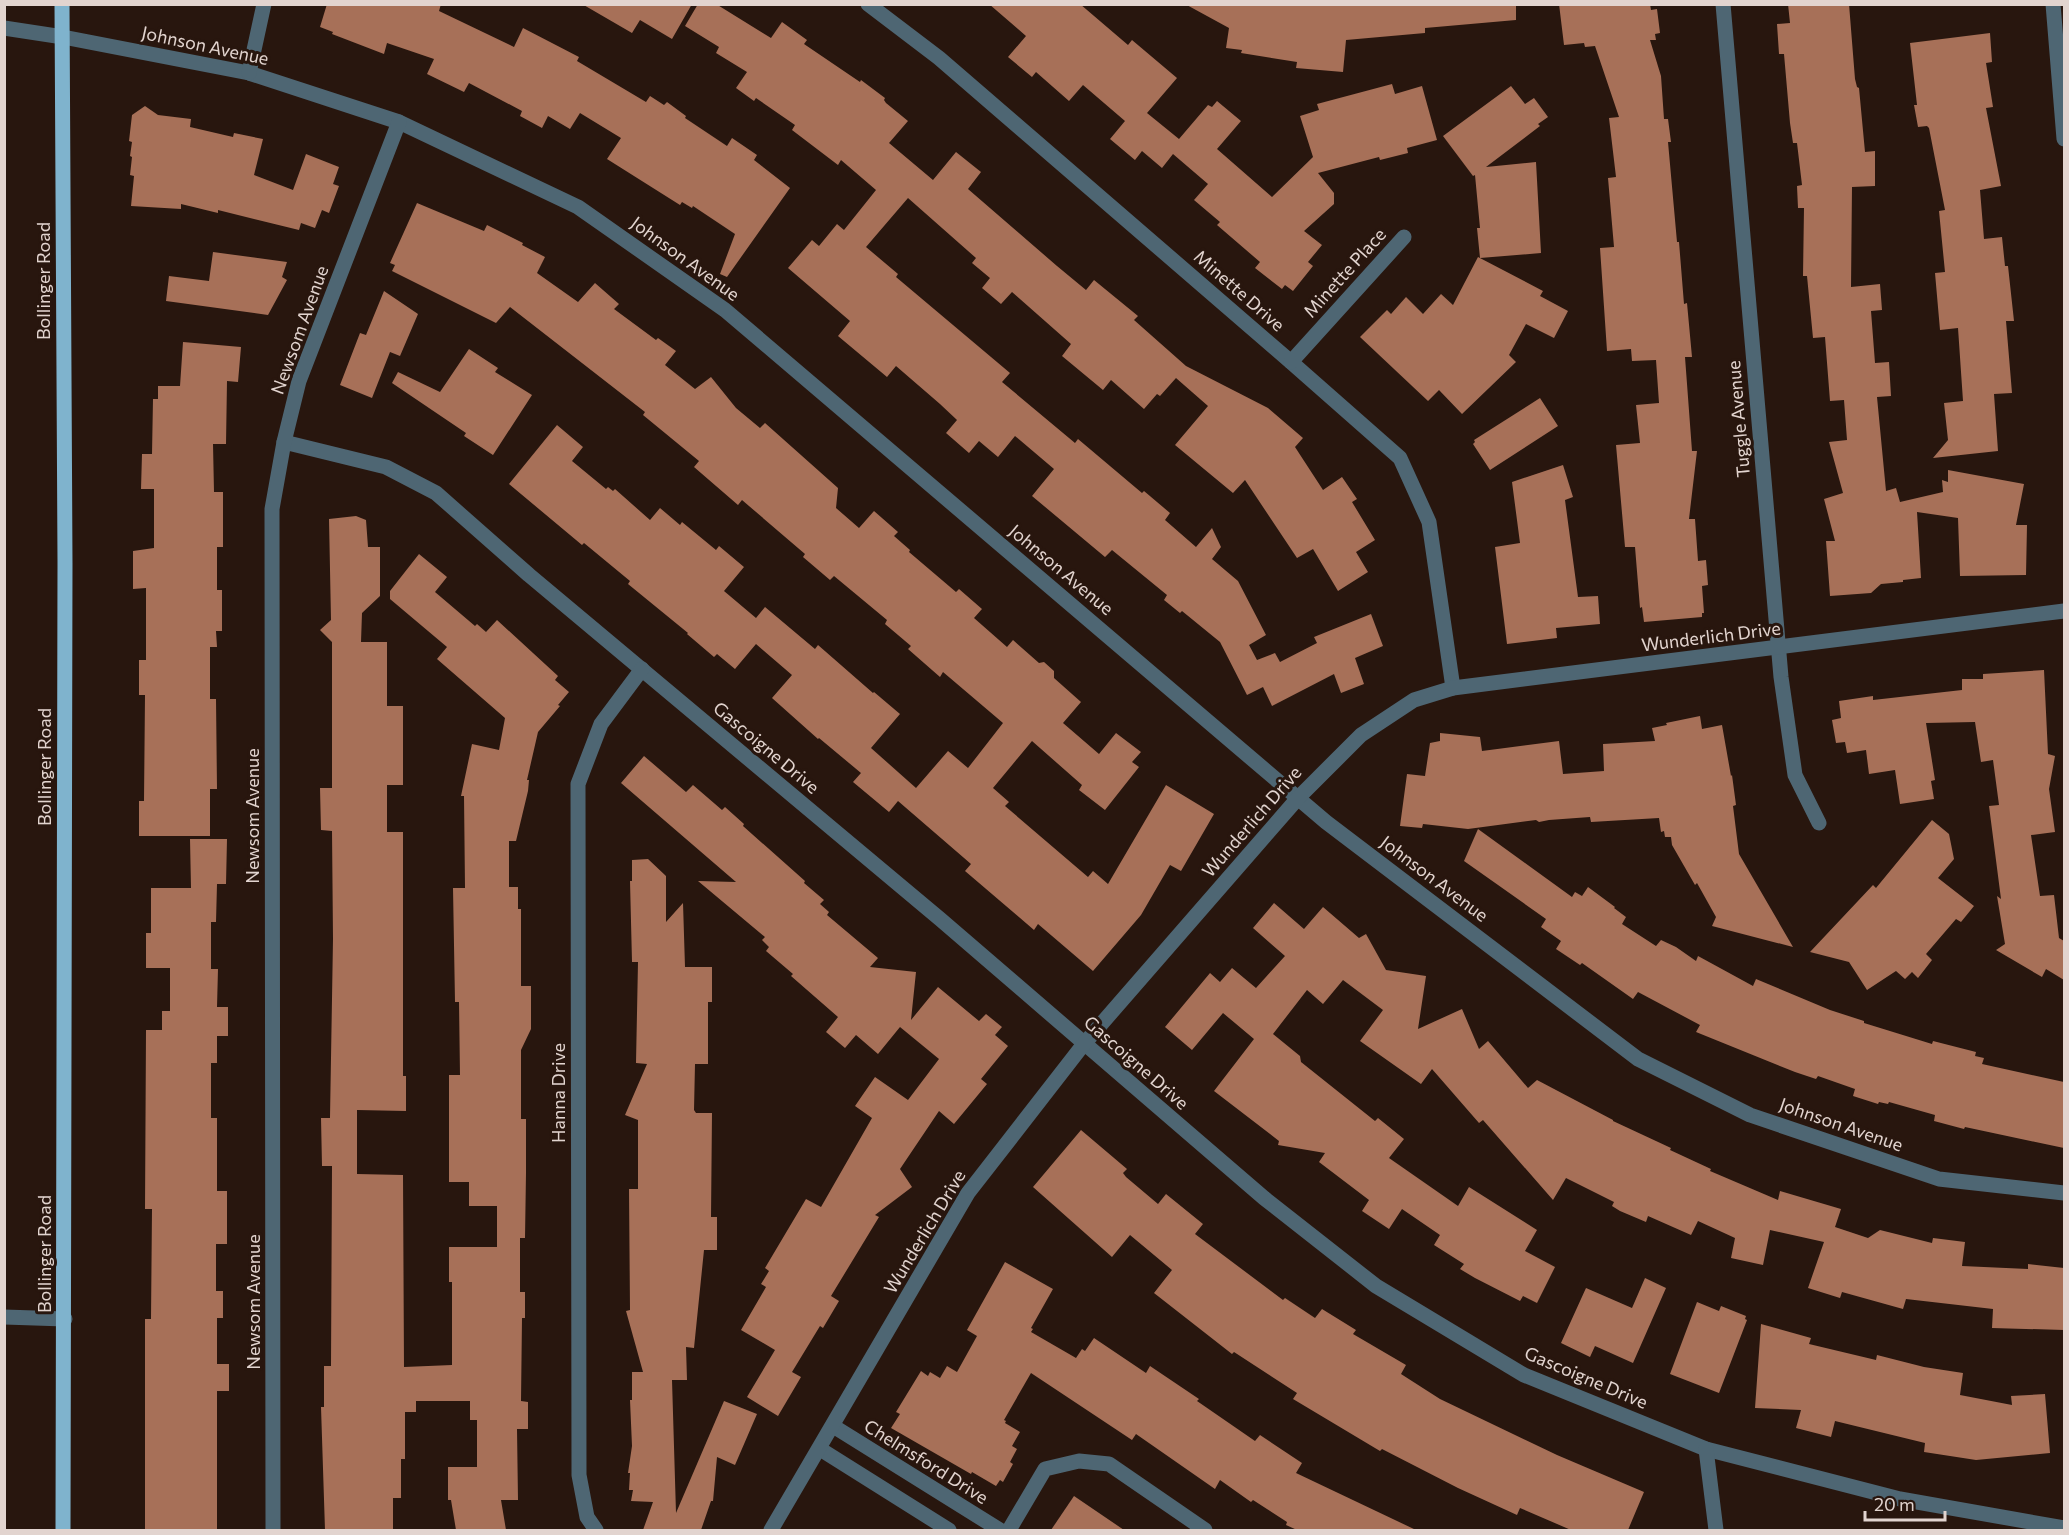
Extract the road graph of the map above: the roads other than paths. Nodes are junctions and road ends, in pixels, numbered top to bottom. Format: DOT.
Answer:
graph roads {
  1 [pos="62,4"];
  2 [pos="264,4"];
  3 [pos="868,4"];
  4 [pos="1723,4"];
  5 [pos="2053,4"];
  6 [pos="4,28"];
  7 [pos="63,37"];
  8 [pos="249,73"];
  9 [pos="399,122"];
  10 [pos="2064,140"];
  11 [pos="1404,237"];
  12 [pos="1291,362"];
  13 [pos="284,442"];
  14 [pos="2064,611"];
  15 [pos="1778,648"];
  16 [pos="642,669"];
  17 [pos="1453,688"];
  18 [pos="1298,798"];
  19 [pos="1819,823"];
  20 [pos="1083,1045"];
  21 [pos="2064,1192"];
  22 [pos="4,1317"];
  23 [pos="65,1319"];
  24 [pos="833,1426"];
  25 [pos="820,1449"];
  26 [pos="1706,1449"];
  27 [pos="2064,1528"];
  28 [pos="63,1530"];
  29 [pos="273,1530"];
  30 [pos="596,1530"];
  31 [pos="771,1530"];
  32 [pos="950,1530"];
  33 [pos="1000,1530"];
  34 [pos="1009,1530"];
  35 [pos="1205,1530"];
  36 [pos="1716,1530"];
  1 -- 7 [label="main road, Bollinger Road"];
  2 -- 8 [label="street"];
  3 -- 12 [label="street, Minette Drive"];
  4 -- 15 [label="street, Tuggle Avenue"];
  5 -- 10 [label="street"];
  6 -- 7 [label="street, Johnson Avenue"];
  7 -- 8 [label="street, Johnson Avenue"];
  7 -- 23 [label="main road, Bollinger Road"];
  8 -- 9 [label="street, Johnson Avenue"];
  9 -- 13 [label="street, Newsom Avenue"];
  9 -- 18 [label="street, Johnson Avenue"];
  11 -- 12 [label="street, Minette Place"];
  12 -- 17 [label="street, Minette Drive"];
  13 -- 16 [label="street, Gascoigne Drive"];
  13 -- 29 [label="street, Newsom Avenue"];
  14 -- 15 [label="street, Wunderlich Drive"];
  15 -- 17 [label="street, Wunderlich Drive"];
  15 -- 19 [label="street, Tuggle Avenue"];
  16 -- 20 [label="street, Gascoigne Drive"];
  16 -- 30 [label="street, Hanna Drive"];
  17 -- 18 [label="street, Wunderlich Drive"];
  18 -- 20 [label="street, Wunderlich Drive"];
  18 -- 21 [label="street, Johnson Avenue"];
  20 -- 24 [label="street, Wunderlich Drive"];
  20 -- 26 [label="street, Gascoigne Drive"];
  22 -- 23 [label="street"];
  23 -- 28 [label="main road, Bollinger Road"];
  24 -- 25 [label="street, Wunderlich Drive"];
  24 -- 33 [label="street, Chelmsford Drive"];
  25 -- 31 [label="street, Wunderlich Drive"];
  25 -- 32 [label="street"];
  26 -- 27 [label="street, Gascoigne Drive"];
  26 -- 36 [label="street"];
  34 -- 35 [label="street"];
}
